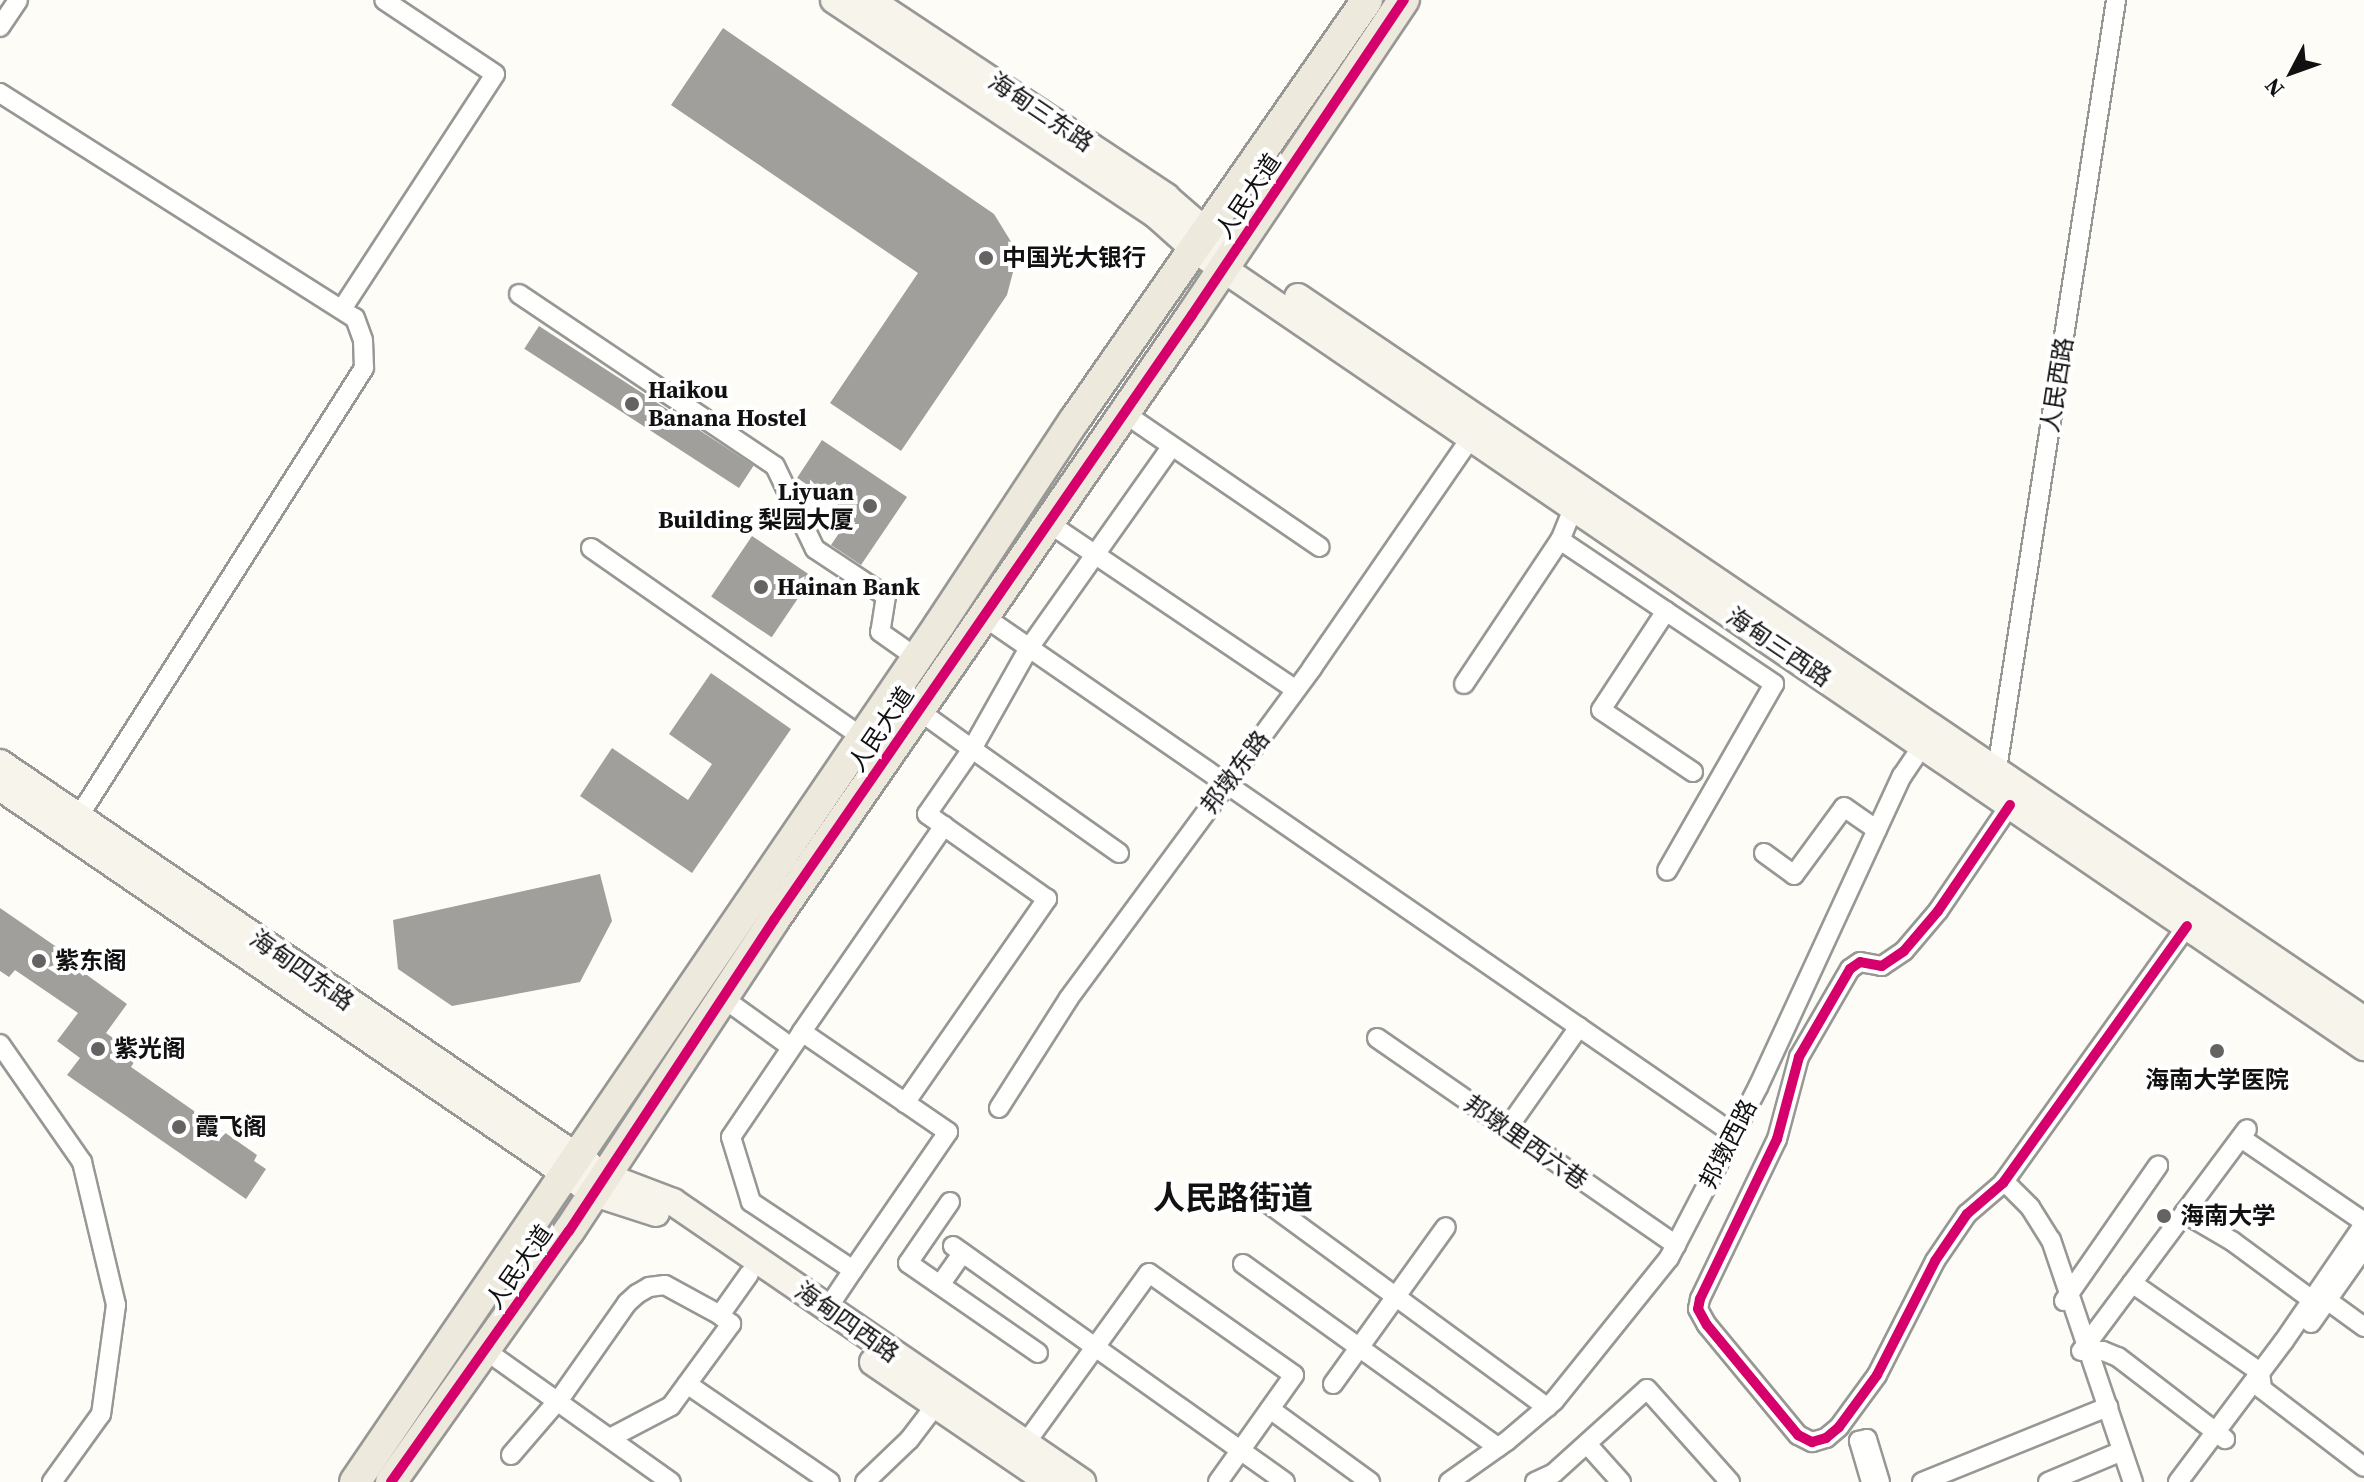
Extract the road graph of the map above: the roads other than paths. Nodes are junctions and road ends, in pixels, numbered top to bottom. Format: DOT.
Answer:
graph roads {
  1 [pos="18,0"];
  2 [pos="384,0"];
  3 [pos="834,0"];
  4 [pos="870,0"];
  5 [pos="1367,0"];
  6 [pos="1404,0"];
  7 [pos="2116,0"];
  8 [pos="0,27"];
  9 [pos="0,93"];
  10 [pos="1198,240"];
  11 [pos="1228,261"];
  12 [pos="519,294"];
  13 [pos="342,309"];
  14 [pos="1124,413"];
  15 [pos="1472,436"];
  16 [pos="1172,446"];
  17 [pos="1574,506"];
  18 [pos="1047,522"];
  19 [pos="1560,540"];
  20 [pos="1320,547"];
  21 [pos="591,548"];
  22 [pos="1093,553"];
  23 [pos="1666,611"];
  24 [pos="983,616"];
  25 [pos="1029,648"];
  26 [pos="917,658"];
  27 [pos="1464,684"];
  28 [pos="1296,690"];
  29 [pos="918,710"];
  30 [pos="862,737"];
  31 [pos="1923,745"];
  32 [pos="972,749"];
  33 [pos="0,763"];
  34 [pos="1997,769"];
  35 [pos="1693,772"];
  36 [pos="1227,784"];
  37 [pos="0,787"];
  38 [pos="2010,805"];
  39 [pos="79,816"];
  40 [pos="944,826"];
  41 [pos="1877,830"];
  42 [pos="1119,853"];
  43 [pos="1764,853"];
  44 [pos="1667,871"];
  45 [pos="2187,926"];
  46 [pos="723,998"];
  47 [pos="2364,1020"];
  48 [pos="1579,1027"];
  49 [pos="1377,1038"];
  50 [pos="796,1040"];
  51 [pos="0,1044"];
  52 [pos="2364,1047"];
  53 [pos="905,1103"];
  54 [pos="999,1108"];
  55 [pos="1507,1129"];
  56 [pos="1734,1134"];
  57 [pos="570,1164"];
  58 [pos="2158,1166"];
  59 [pos="2002,1183"];
  60 [pos="600,1185"];
  61 [pos="950,1202"];
  62 [pos="1268,1203"];
  63 [pos="2184,1213"];
  64 [pos="2364,1223"];
  65 [pos="1446,1227"];
  66 [pos="1676,1245"];
  67 [pos="2364,1248"];
  68 [pos="1243,1264"];
  69 [pos="853,1270"];
  70 [pos="749,1274"];
  71 [pos="2132,1283"];
  72 [pos="940,1285"];
  73 [pos="1396,1296"];
  74 [pos="2067,1298"];
  75 [pos="2320,1300"];
  76 [pos="827,1309"];
  77 [pos="720,1315"];
  78 [pos="2364,1327"];
  79 [pos="1096,1346"];
  80 [pos="1359,1348"];
  81 [pos="2085,1349"];
  82 [pos="485,1350"];
  83 [pos="1038,1353"];
  84 [pos="2261,1380"];
  85 [pos="687,1384"];
  86 [pos="1333,1384"];
  87 [pos="557,1401"];
  88 [pos="935,1406"];
  89 [pos="1547,1407"];
  90 [pos="1270,1409"];
  91 [pos="2104,1409"];
  92 [pos="2220,1435"];
  93 [pos="610,1438"];
  94 [pos="1025,1444"];
  95 [pos="1587,1444"];
  96 [pos="1498,1447"];
  97 [pos="1241,1449"];
  98 [pos="511,1455"];
  99 [pos="2121,1457"];
  100 [pos="2364,1467"];
  101 [pos="52,1482"];
  102 [pos="355,1482"];
  103 [pos="391,1482"];
  104 [pos="671,1482"];
  105 [pos="830,1482"];
  106 [pos="865,1482"];
  107 [pos="1049,1482"];
  108 [pos="1082,1482"];
  109 [pos="1218,1482"];
  110 [pos="1285,1482"];
  111 [pos="1370,1482"];
  112 [pos="1449,1482"];
  113 [pos="1535,1482"];
  114 [pos="1621,1482"];
  115 [pos="1730,1482"];
  116 [pos="1871,1482"];
  117 [pos="1880,1482"];
  118 [pos="1922,1482"];
  119 [pos="2048,1482"];
  120 [pos="2073,1482"];
  121 [pos="2125,1482"];
  122 [pos="2133,1482"];
  123 [pos="2178,1482"];
  124 [pos="2192,1482"];
  1 -- 8 [label="street"];
  2 -- 13 [label="street"];
  3 -- 10 [label="main road"];
  4 -- 10 [label="main road, 海甸三东路"];
  5 -- 10 [label="main road, 人民大道"];
  6 -- 11 [label="main road, 人民大道"];
  7 -- 34 [label="street, 人民西路"];
  9 -- 13 [label="street"];
  10 -- 11 [label="main road, 海甸三西路"];
  10 -- 26 [label="main road, 人民大道"];
  11 -- 14 [label="main road, 人民大道"];
  11 -- 15 [label="main road, 海甸三西路"];
  11 -- 34 [label="main road, 海甸三西路"];
  12 -- 26 [label="street"];
  13 -- 39 [label="street"];
  14 -- 16 [label="street"];
  14 -- 18 [label="main road, 人民大道"];
  15 -- 17 [label="main road, 海甸三西路"];
  15 -- 28 [label="street, 邦墩东路"];
  16 -- 20 [label="street"];
  16 -- 22 [label="street"];
  17 -- 19 [label="street"];
  17 -- 31 [label="main road, 海甸三西路"];
  18 -- 22 [label="street"];
  18 -- 24 [label="main road, 人民大道"];
  19 -- 23 [label="street"];
  19 -- 27 [label="street"];
  21 -- 30 [label="street"];
  22 -- 25 [label="street"];
  22 -- 28 [label="street"];
  23 -- 35 [label="street"];
  23 -- 44 [label="street"];
  24 -- 25 [label="street"];
  24 -- 29 [label="main road, 人民大道"];
  25 -- 32 [label="street"];
  25 -- 36 [label="street"];
  26 -- 30 [label="main road, 人民大道"];
  28 -- 36 [label="street, 邦墩东路"];
  29 -- 32 [label="street"];
  29 -- 46 [label="main road, 人民大道"];
  30 -- 57 [label="main road, 人民大道"];
  31 -- 38 [label="main road, 海甸三西路"];
  31 -- 41 [label="street, 邦墩西路"];
  32 -- 40 [label="street"];
  32 -- 42 [label="street"];
  33 -- 39 [label="main road, 海甸四东路"];
  34 -- 47 [label="main road, 海甸三西路"];
  36 -- 48 [label="street"];
  36 -- 54 [label="street, 邦墩东路"];
  37 -- 57 [label="main road, 海甸四东路"];
  38 -- 45 [label="main road, 海甸三西路"];
  38 -- 59 [label="street"];
  39 -- 57 [label="main road, 海甸四东路"];
  40 -- 50 [label="street"];
  40 -- 53 [label="street"];
  41 -- 43 [label="street"];
  41 -- 56 [label="street, 邦墩西路"];
  45 -- 52 [label="main road, 海甸三西路"];
  45 -- 59 [label="street"];
  46 -- 50 [label="street"];
  46 -- 60 [label="main road, 人民大道"];
  48 -- 55 [label="street"];
  48 -- 56 [label="street"];
  49 -- 55 [label="street, 邦墩里西六巷"];
  50 -- 53 [label="street"];
  50 -- 69 [label="street"];
  51 -- 101 [label="street"];
  53 -- 69 [label="street"];
  55 -- 66 [label="street, 邦墩里西六巷"];
  56 -- 66 [label="street, 邦墩西路"];
  57 -- 60 [label="main road, 海甸四东路"];
  57 -- 102 [label="main road, 人民大道"];
  58 -- 74 [label="street"];
  59 -- 74 [label="street"];
  60 -- 70 [label="main road, 海甸四西路"];
  60 -- 76 [label="main road, 海甸四西路"];
  60 -- 82 [label="main road, 人民大道"];
  61 -- 72 [label="street"];
  62 -- 73 [label="street"];
  63 -- 64 [label="street"];
  63 -- 71 [label="street"];
  63 -- 75 [label="street"];
  64 -- 75 [label="street"];
  65 -- 73 [label="street"];
  66 -- 89 [label="street, 邦墩西路"];
  67 -- 75 [label="street"];
  68 -- 80 [label="street"];
  69 -- 76 [label="street"];
  70 -- 77 [label="street"];
  70 -- 88 [label="main road, 海甸四西路"];
  71 -- 81 [label="street"];
  71 -- 84 [label="street"];
  72 -- 79 [label="street"];
  72 -- 83 [label="street"];
  73 -- 80 [label="street"];
  73 -- 89 [label="street"];
  74 -- 81 [label="street"];
  75 -- 78 [label="street"];
  75 -- 84 [label="street"];
  76 -- 94 [label="main road, 海甸四西路"];
  77 -- 85 [label="street"];
  77 -- 87 [label="street"];
  79 -- 90 [label="street"];
  79 -- 94 [label="street"];
  79 -- 97 [label="street"];
  80 -- 86 [label="street"];
  80 -- 96 [label="street"];
  81 -- 91 [label="street"];
  81 -- 92 [label="street"];
  82 -- 87 [label="street"];
  82 -- 103 [label="main road, 人民大道"];
  84 -- 92 [label="street"];
  84 -- 100 [label="street"];
  85 -- 93 [label="street"];
  85 -- 105 [label="street"];
  87 -- 93 [label="street"];
  87 -- 98 [label="street"];
  88 -- 106 [label="street"];
  88 -- 107 [label="main road, 海甸四西路"];
  89 -- 96 [label="street, 邦墩西路"];
  90 -- 97 [label="street"];
  90 -- 111 [label="street"];
  91 -- 99 [label="street"];
  91 -- 118 [label="street"];
  92 -- 123 [label="street"];
  92 -- 124 [label="street"];
  93 -- 104 [label="street"];
  94 -- 108 [label="main road, 海甸四西路"];
  95 -- 113 [label="street"];
  95 -- 114 [label="street"];
  95 -- 115 [label="street"];
  96 -- 112 [label="street, 邦墩西路"];
  97 -- 109 [label="street"];
  97 -- 110 [label="street"];
  99 -- 119 [label="street"];
  99 -- 120 [label="street"];
  99 -- 121 [label="street"];
  99 -- 122 [label="street"];
  116 -- 117 [label="street"];
}
